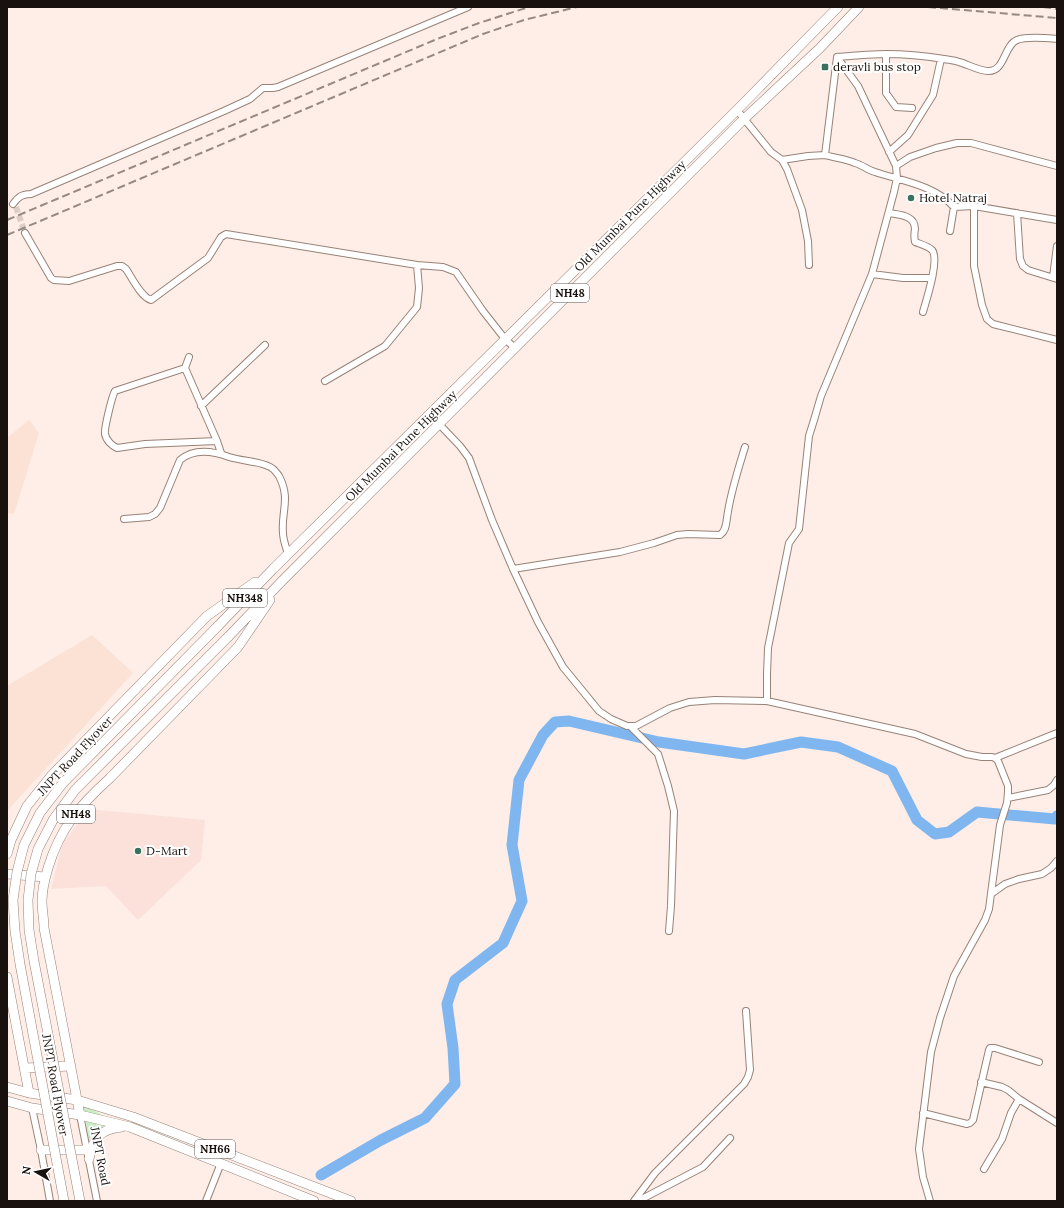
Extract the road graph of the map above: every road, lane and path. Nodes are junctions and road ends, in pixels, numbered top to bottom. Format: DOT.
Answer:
graph roads {
  1 [pos="468,7"];
  2 [pos="838,7"];
  3 [pos="859,7"];
  4 [pos="1057,39"];
  5 [pos="805,41"];
  6 [pos="816,52"];
  7 [pos="886,54"];
  8 [pos="837,57"];
  9 [pos="941,59"];
  10 [pos="912,108"];
  11 [pos="737,110"];
  12 [pos="744,119"];
  13 [pos="889,152"];
  14 [pos="825,155"];
  15 [pos="782,160"];
  16 [pos="896,166"];
  17 [pos="1057,166"];
  18 [pos="896,178"];
  19 [pos="12,205"];
  20 [pos="974,206"];
  21 [pos="954,207"];
  22 [pos="889,213"];
  23 [pos="1018,213"];
  24 [pos="1057,220"];
  25 [pos="950,230"];
  26 [pos="25,233"];
  27 [pos="1057,246"];
  28 [pos="417,265"];
  29 [pos="809,265"];
  30 [pos="872,274"];
  31 [pos="932,278"];
  32 [pos="1055,278"];
  33 [pos="923,312"];
  34 [pos="505,340"];
  35 [pos="1057,340"];
  36 [pos="265,346"];
  37 [pos="515,348"];
  38 [pos="189,357"];
  39 [pos="185,368"];
  40 [pos="324,381"];
  41 [pos="201,406"];
  42 [pos="439,424"];
  43 [pos="217,441"];
  44 [pos="745,447"];
  45 [pos="221,453"];
  46 [pos="124,519"];
  47 [pos="288,554"];
  48 [pos="513,568"];
  49 [pos="273,569"];
  50 [pos="283,580"];
  51 [pos="767,701"];
  52 [pos="633,728"];
  53 [pos="1057,733"];
  54 [pos="995,758"];
  55 [pos="1057,780"];
  56 [pos="1007,801"];
  57 [pos="9,842"];
  58 [pos="7,854"];
  59 [pos="1057,861"];
  60 [pos="7,874"];
  61 [pos="45,878"];
  62 [pos="992,894"];
  63 [pos="669,931"];
  64 [pos="7,977"];
  65 [pos="746,1011"];
  66 [pos="1039,1062"];
  67 [pos="71,1066"];
  68 [pos="25,1068"];
  69 [pos="981,1082"];
  70 [pos="7,1087"];
  71 [pos="30,1093"];
  72 [pos="1019,1099"];
  73 [pos="77,1100"];
  74 [pos="7,1101"];
  75 [pos="32,1108"];
  76 [pos="923,1113"];
  77 [pos="80,1115"];
  78 [pos="1057,1123"];
  79 [pos="130,1127"];
  80 [pos="730,1138"];
  81 [pos="41,1150"];
  82 [pos="88,1154"];
  83 [pos="221,1164"];
  84 [pos="984,1169"];
  85 [pos="50,1201"];
  86 [pos="64,1201"];
  87 [pos="80,1201"];
  88 [pos="97,1201"];
  89 [pos="206,1201"];
  90 [pos="314,1201"];
  91 [pos="351,1201"];
  92 [pos="634,1201"];
  93 [pos="638,1201"];
  94 [pos="930,1201"];
  1 -- 19 [label="street"];
  2 -- 5 [label="highway, Old Mumbai Pune Highway / NH48"];
  3 -- 6 [label="highway, Old Mumbai Pune Highway / NH48"];
  4 -- 9 [label="street"];
  5 -- 6 [label="highway"];
  5 -- 11 [label="highway, Old Mumbai Pune Highway / NH48"];
  6 -- 12 [label="highway, Old Mumbai Pune Highway / NH48"];
  7 -- 8 [label="street"];
  7 -- 9 [label="street"];
  7 -- 10 [label="street"];
  8 -- 13 [label="street"];
  8 -- 14 [label="street"];
  9 -- 13 [label="street"];
  11 -- 12 [label="street"];
  11 -- 34 [label="highway, Old Mumbai Pune Highway / NH48"];
  12 -- 15 [label="street"];
  12 -- 37 [label="highway, Old Mumbai Pune Highway / NH48"];
  13 -- 16 [label="street"];
  14 -- 15 [label="street"];
  14 -- 18 [label="street"];
  15 -- 29 [label="street"];
  16 -- 17 [label="street"];
  16 -- 18 [label="street"];
  18 -- 21 [label="street"];
  18 -- 22 [label="street"];
  20 -- 21 [label="street"];
  20 -- 23 [label="street"];
  20 -- 35 [label="street"];
  21 -- 25 [label="street"];
  22 -- 30 [label="street"];
  22 -- 31 [label="street"];
  23 -- 24 [label="street"];
  23 -- 32 [label="street"];
  26 -- 28 [label="street"];
  27 -- 32 [label="street"];
  28 -- 34 [label="street"];
  28 -- 40 [label="street"];
  30 -- 31 [label="street"];
  30 -- 51 [label="street"];
  31 -- 33 [label="street"];
  34 -- 37 [label="street"];
  34 -- 47 [label="highway, Old Mumbai Pune Highway / NH48"];
  36 -- 41 [label="street"];
  37 -- 42 [label="highway, Old Mumbai Pune Highway / NH48"];
  38 -- 39 [label="street"];
  39 -- 41 [label="street"];
  39 -- 43 [label="street"];
  41 -- 43 [label="street"];
  42 -- 48 [label="street"];
  42 -- 50 [label="highway, Old Mumbai Pune Highway / NH48"];
  43 -- 45 [label="street"];
  44 -- 48 [label="street"];
  45 -- 46 [label="street"];
  45 -- 47 [label="street"];
  47 -- 49 [label="highway, Old Mumbai Pune Highway / NH48"];
  48 -- 52 [label="street"];
  49 -- 57 [label="highway, NH48"];
  49 -- 86 [label="highway, JNPT Road Flyover / NH348, bridge"];
  50 -- 61 [label="highway, NH48"];
  50 -- 87 [label="highway, JNPT Road Flyover / NH348, bridge"];
  51 -- 52 [label="street"];
  51 -- 54 [label="street"];
  52 -- 63 [label="street"];
  53 -- 54 [label="street"];
  54 -- 56 [label="street"];
  55 -- 56 [label="street"];
  56 -- 62 [label="street"];
  57 -- 58 [label="highway"];
  59 -- 62 [label="street"];
  60 -- 61 [label="highway"];
  61 -- 67 [label="highway, NH48"];
  62 -- 76 [label="street"];
  64 -- 68 [label="highway"];
  65 -- 92 [label="street"];
  66 -- 69 [label="street"];
  67 -- 68 [label="highway"];
  67 -- 73 [label="highway, NH48"];
  68 -- 71 [label="highway"];
  69 -- 72 [label="street"];
  69 -- 76 [label="street"];
  70 -- 71 [label="highway"];
  71 -- 73 [label="highway"];
  72 -- 78 [label="street"];
  72 -- 84 [label="street"];
  73 -- 77 [label="highway, NH48"];
  73 -- 91 [label="highway, NH66"];
  74 -- 75 [label="highway"];
  75 -- 77 [label="highway"];
  75 -- 81 [label="street"];
  76 -- 94 [label="street"];
  77 -- 79 [label="highway, NH66"];
  77 -- 82 [label="street, JNPT Road"];
  79 -- 82 [label="highway"];
  79 -- 83 [label="highway, NH66"];
  80 -- 93 [label="street"];
  81 -- 82 [label="highway"];
  81 -- 85 [label="street"];
  82 -- 88 [label="street, JNPT Road"];
  83 -- 89 [label="street"];
  83 -- 90 [label="highway, NH66"];
}
